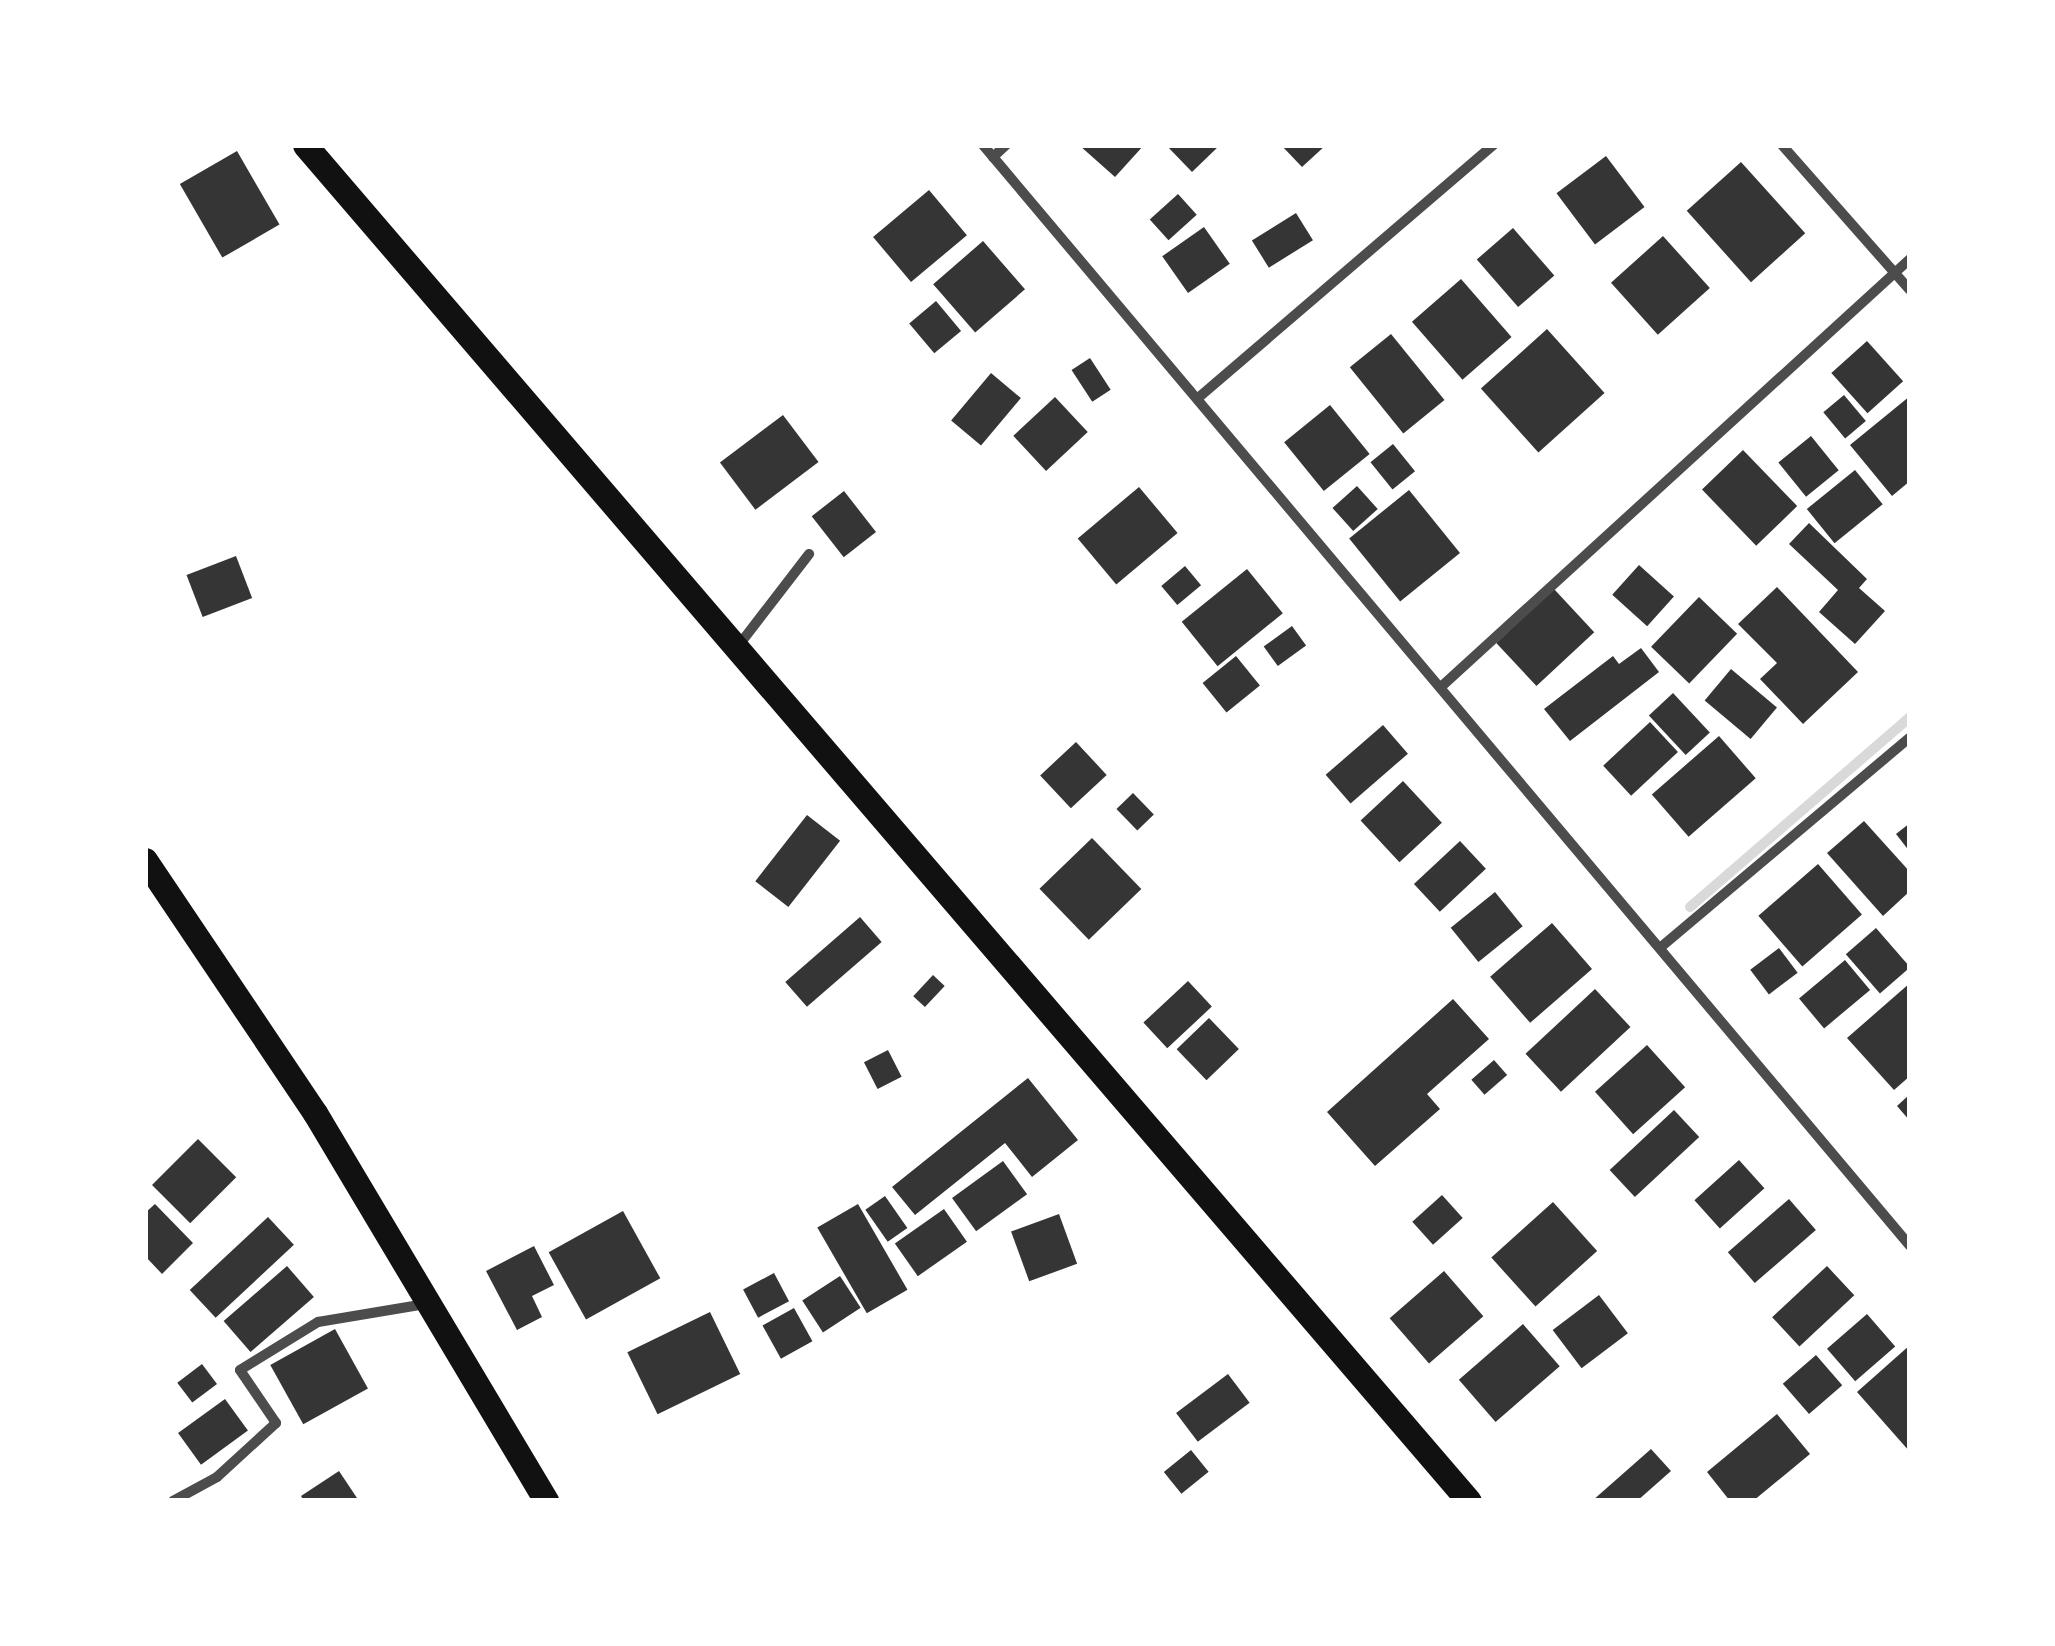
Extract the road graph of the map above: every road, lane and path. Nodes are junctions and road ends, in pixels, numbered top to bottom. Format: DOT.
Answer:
graph roads {
  1 [pos="305,145"];
  2 [pos="983,145"];
  3 [pos="1006,145"];
  4 [pos="1494,145"];
  5 [pos="1782,145"];
  6 [pos="993,157"];
  7 [pos="1910,260"];
  8 [pos="1894,273"];
  9 [pos="1910,290"];
  10 [pos="1198,398"];
  11 [pos="809,554"];
  12 [pos="739,644"];
  13 [pos="1442,686"];
  14 [pos="1910,737"];
  15 [pos="145,860"];
  16 [pos="1662,947"];
  17 [pos="1910,1246"];
  18 [pos="434,1302"];
  19 [pos="173,1501"];
  20 [pos="546,1501"];
  21 [pos="1468,1501"];
  1 -- 12 [label="main road"];
  2 -- 6 [label="street"];
  3 -- 6 [label="street"];
  4 -- 10 [label="street"];
  5 -- 8 [label="street"];
  6 -- 10 [label="street"];
  7 -- 8 [label="street"];
  8 -- 9 [label="street"];
  8 -- 13 [label="street"];
  10 -- 13 [label="street"];
  11 -- 12 [label="street"];
  12 -- 21 [label="main road"];
  13 -- 16 [label="street"];
  14 -- 16 [label="street"];
  15 -- 18 [label="main road"];
  16 -- 17 [label="street"];
  18 -- 19 [label="street"];
  18 -- 20 [label="main road"];
}
